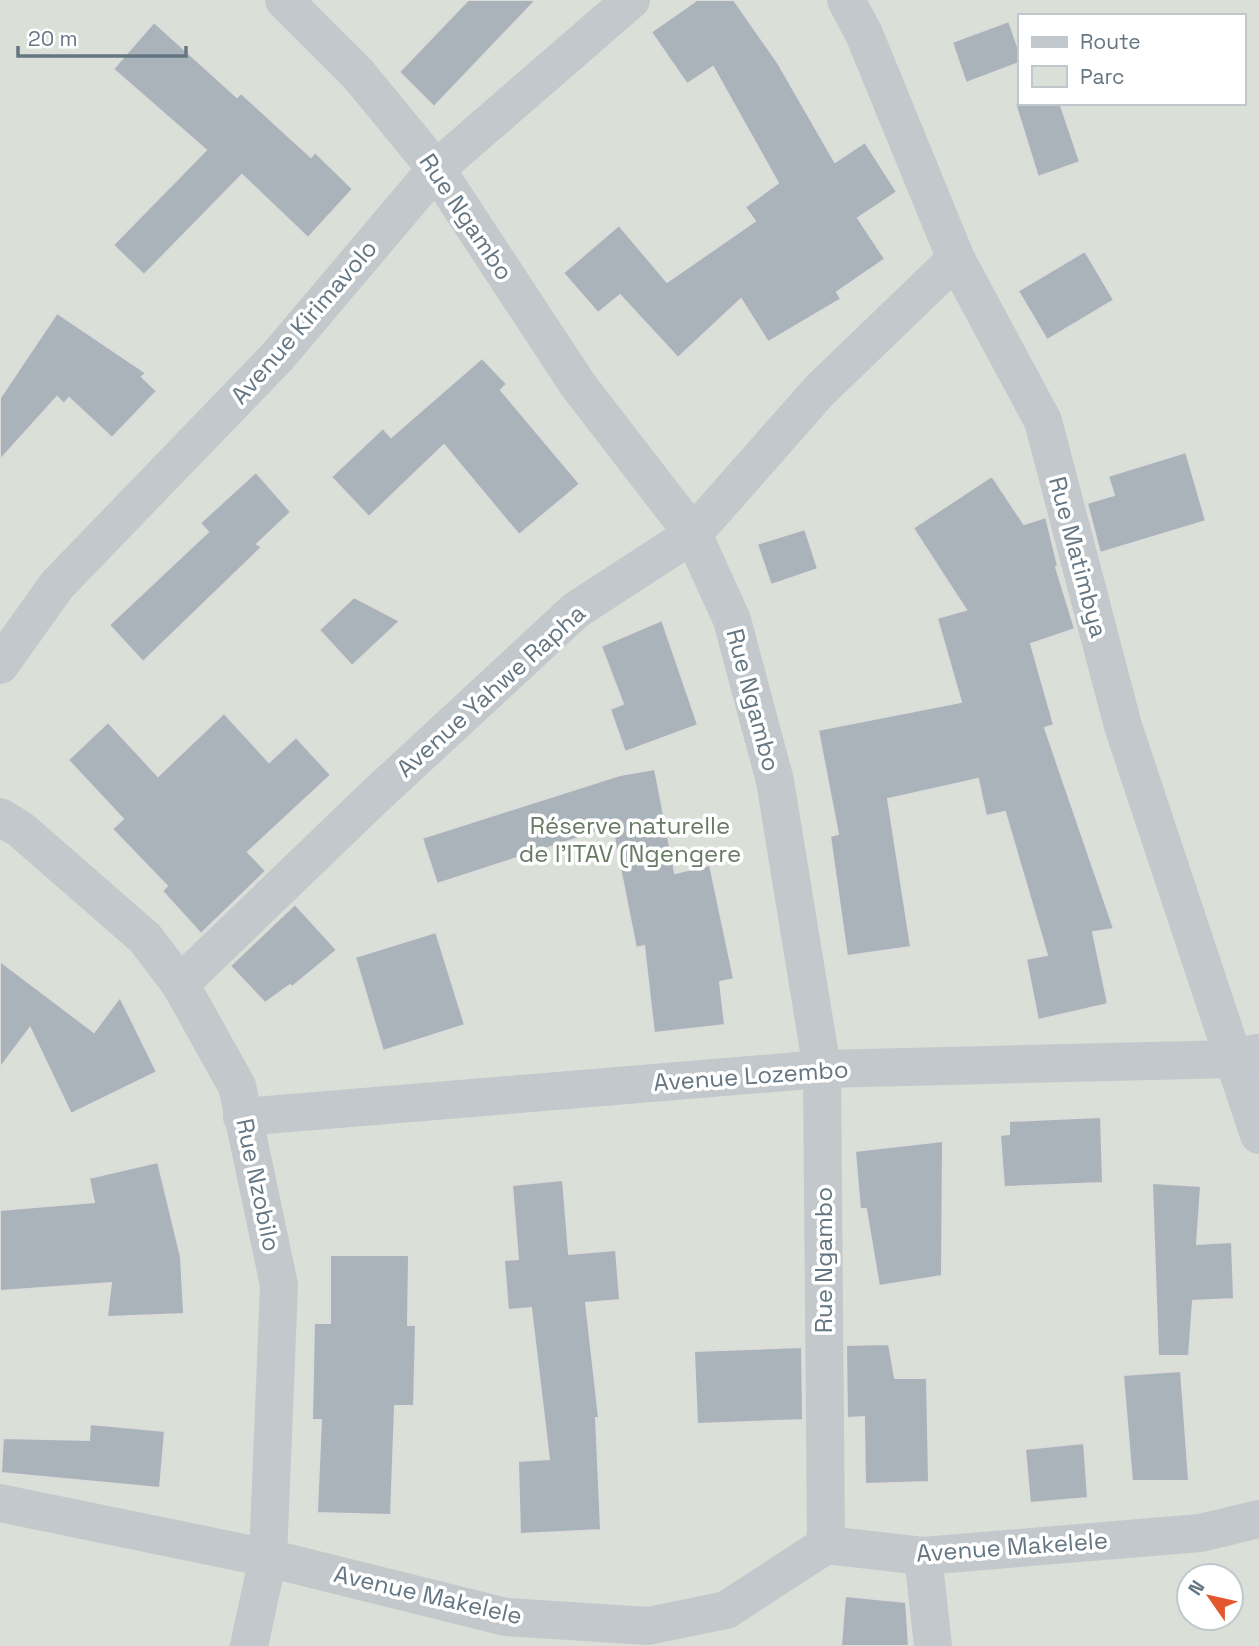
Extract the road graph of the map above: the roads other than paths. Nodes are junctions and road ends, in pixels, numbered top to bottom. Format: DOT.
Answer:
graph roads {
  1 [pos="284,0"];
  2 [pos="631,0"];
  3 [pos="846,0"];
  4 [pos="436,169"];
  5 [pos="957,259"];
  6 [pos="693,534"];
  7 [pos="0,665"];
  8 [pos="0,817"];
  9 [pos="180,985"];
  10 [pos="1247,1056"];
  11 [pos="822,1069"];
  12 [pos="242,1118"];
  13 [pos="1259,1135"];
  14 [pos="0,1503"];
  15 [pos="1259,1519"];
  16 [pos="826,1545"];
  17 [pos="923,1556"];
  18 [pos="268,1558"];
  19 [pos="249,1646"];
  20 [pos="933,1646"];
  1 -- 4 [label="street, Rue Ngambo"];
  2 -- 4 [label="street, Avenue Kirimavolo"];
  3 -- 5 [label="street, Rue Matimbya"];
  4 -- 6 [label="street, Rue Ngambo"];
  4 -- 7 [label="street, Avenue Kirimavolo"];
  5 -- 6 [label="street, Avenue Yahwe Rapha"];
  5 -- 10 [label="street, Rue Matimbya"];
  6 -- 9 [label="street, Avenue Yahwe Rapha"];
  6 -- 11 [label="street, Rue Ngambo"];
  8 -- 9 [label="street, Rue Nzobilo"];
  9 -- 12 [label="street, Rue Nzobilo"];
  10 -- 11 [label="street, Avenue Lozembo"];
  10 -- 13 [label="street, Rue Matimbya"];
  11 -- 12 [label="street, Avenue Lozembo"];
  11 -- 16 [label="street, Rue Ngambo"];
  12 -- 18 [label="street, Rue Nzobilo"];
  14 -- 18 [label="street, Avenue Makelele"];
  15 -- 17 [label="street, Avenue Makelele"];
  16 -- 17 [label="street, Avenue Makelele"];
  16 -- 18 [label="street, Avenue Makelele"];
  17 -- 20 [label="street"];
  18 -- 19 [label="street, Rue Nzobilo"];
}
